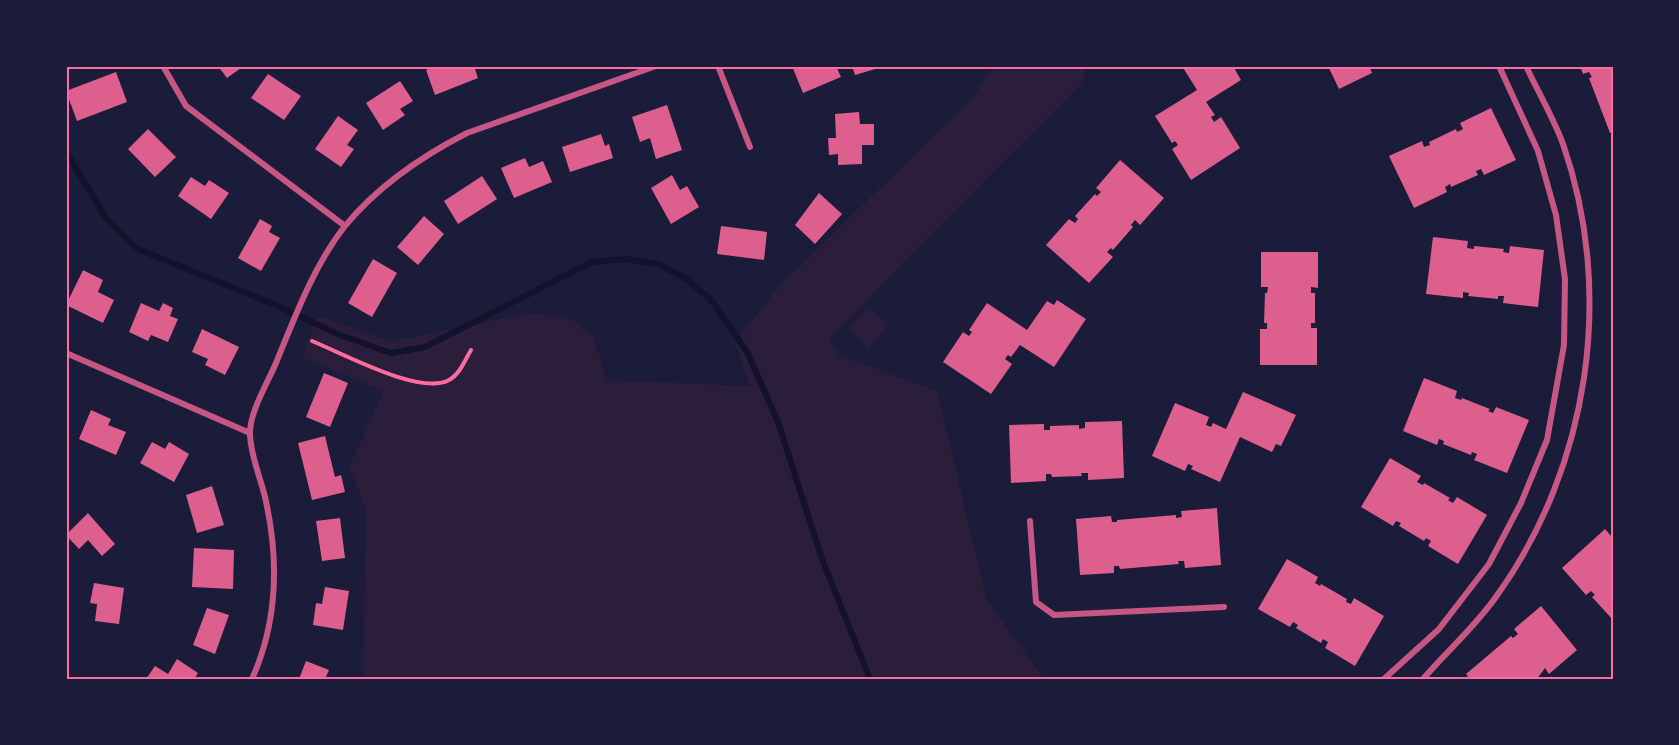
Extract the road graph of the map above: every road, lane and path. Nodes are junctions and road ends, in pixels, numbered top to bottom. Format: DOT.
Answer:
graph roads {
  1 [pos="163,66"];
  2 [pos="656,66"];
  3 [pos="718,66"];
  4 [pos="1499,66"];
  5 [pos="1526,66"];
  6 [pos="750,147"];
  7 [pos="345,226"];
  8 [pos="312,341"];
  9 [pos="471,350"];
  10 [pos="66,353"];
  11 [pos="249,432"];
  12 [pos="1030,521"];
  13 [pos="1224,607"];
  14 [pos="252,679"];
  15 [pos="1384,679"];
  16 [pos="1423,679"];
  1 -- 7 [label="street"];
  2 -- 7 [label="street"];
  3 -- 6 [label="street"];
  4 -- 15 [label="street"];
  5 -- 16 [label="street"];
  7 -- 11 [label="street"];
  8 -- 9 [label="path"];
  10 -- 11 [label="street"];
  11 -- 14 [label="street"];
  12 -- 13 [label="street"];
}
